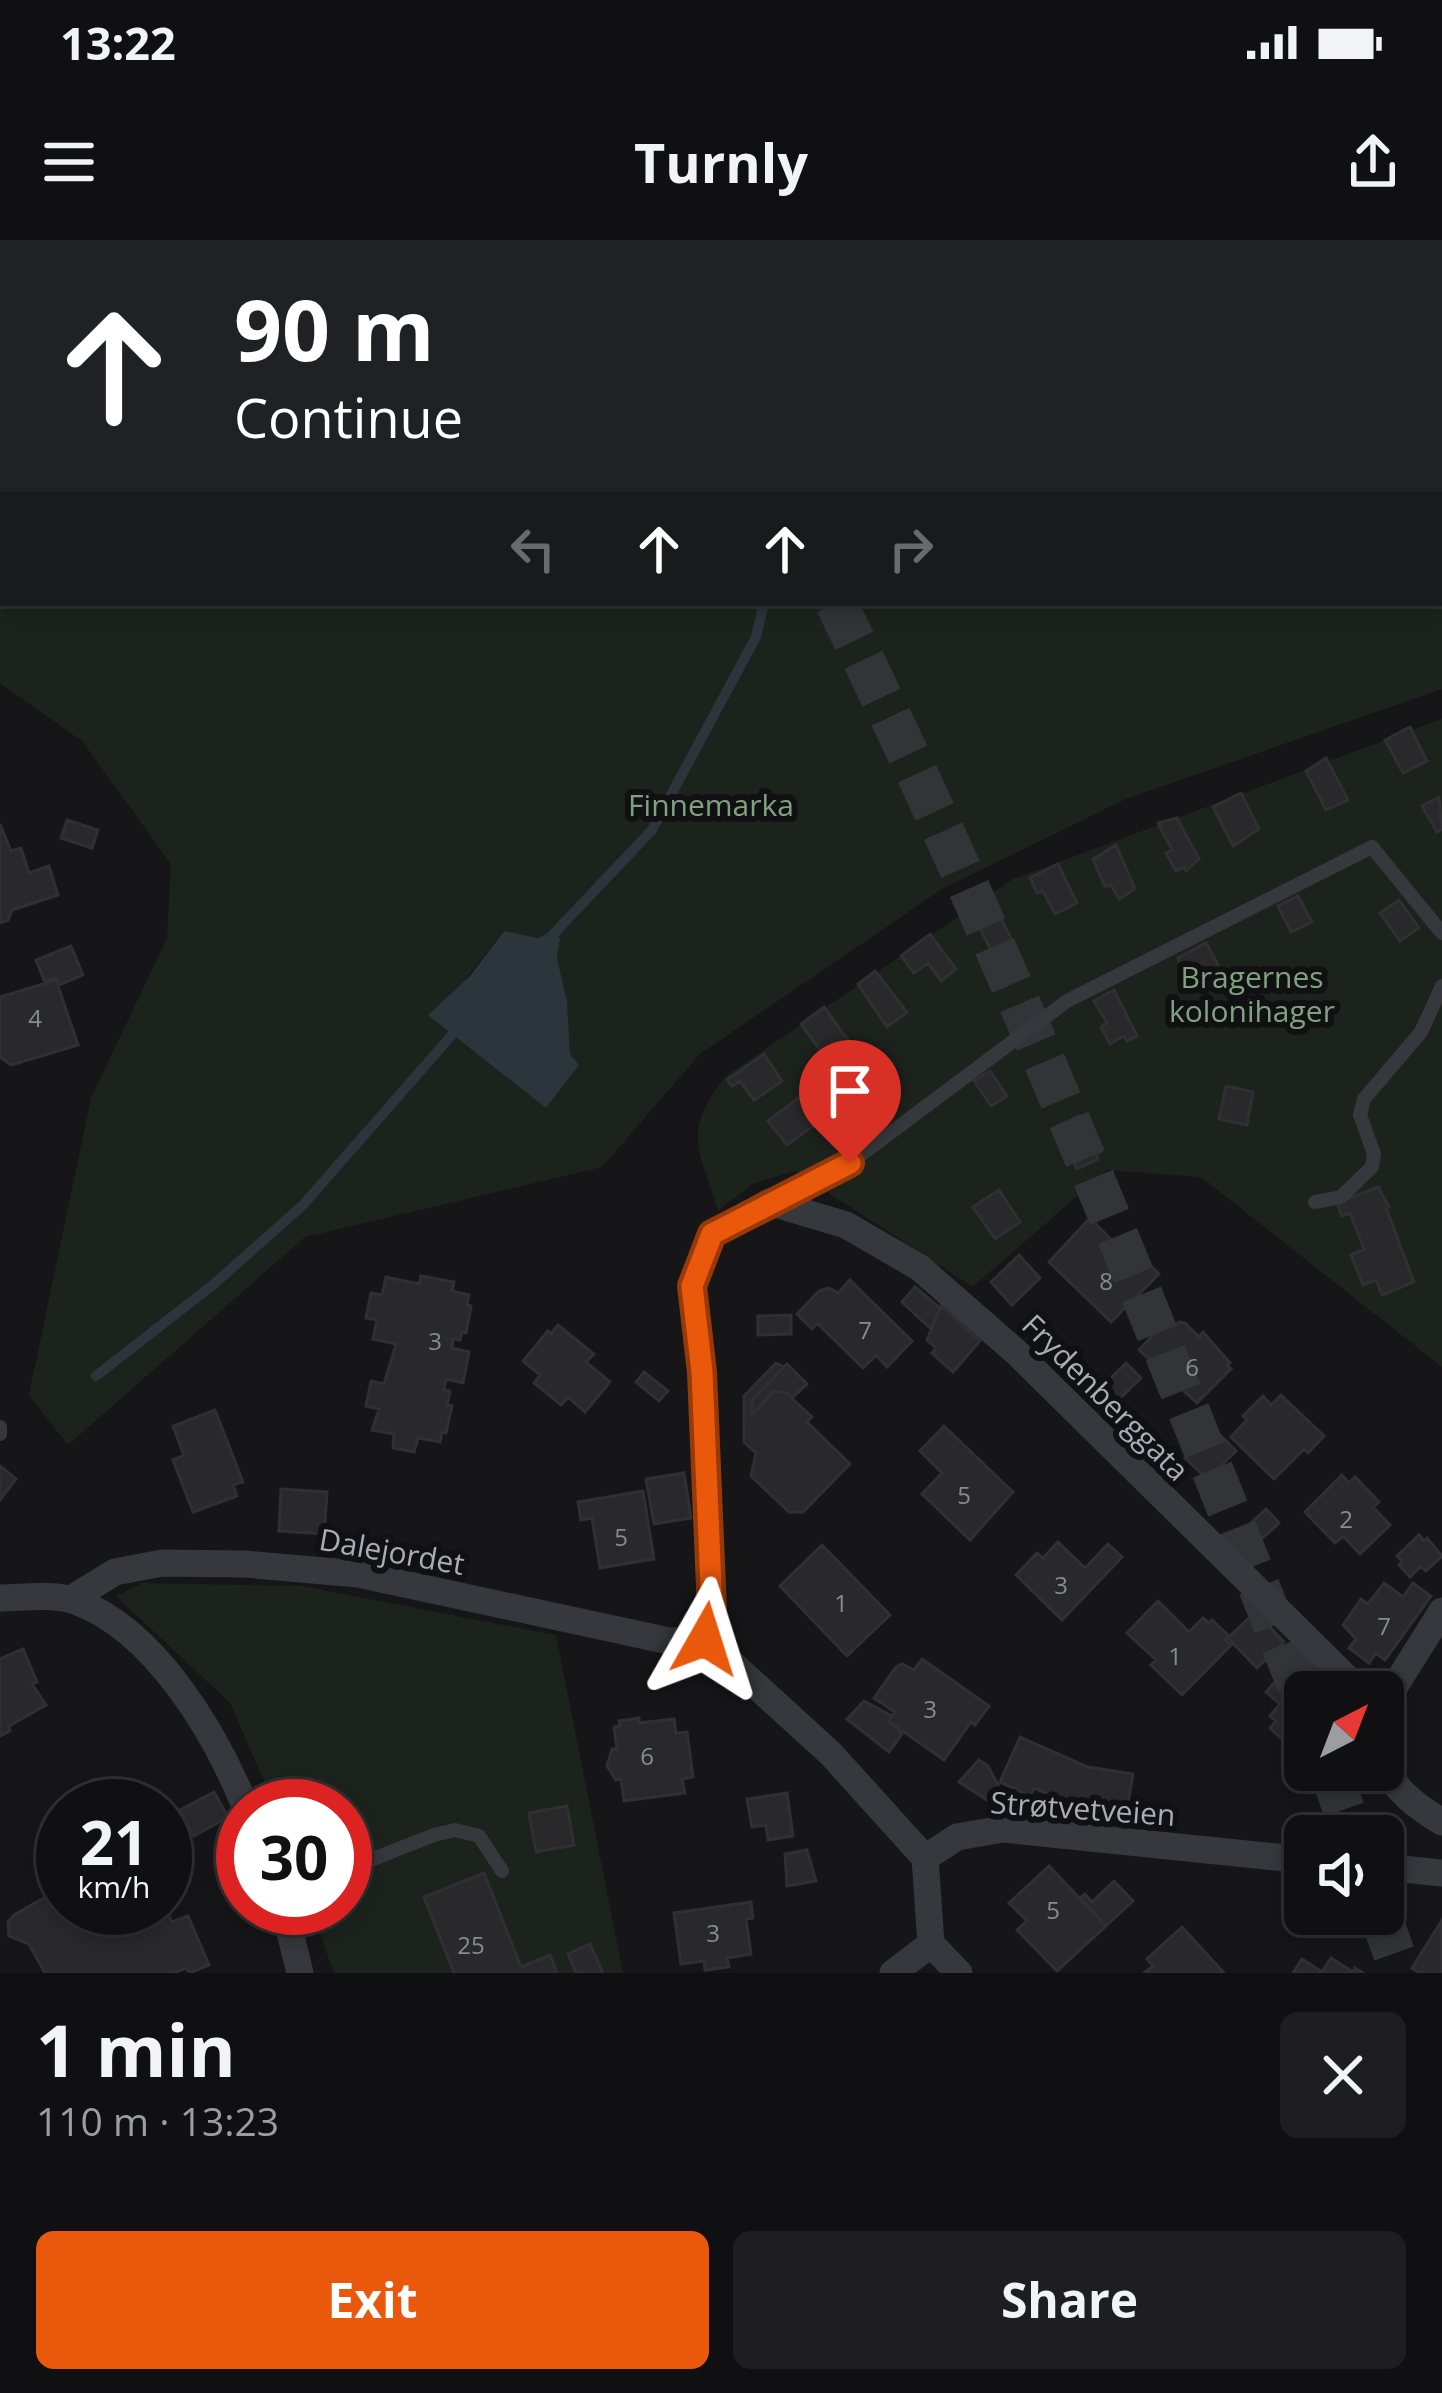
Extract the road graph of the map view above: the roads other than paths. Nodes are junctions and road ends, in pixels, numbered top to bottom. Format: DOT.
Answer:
graph roads {
  1 [pos="1442,933"];
  2 [pos="1442,986"];
  3 [pos="769,1202"];
  4 [pos="1316,1202"];
  5 [pos="0,1598"];
  6 [pos="71,1599"];
  7 [pos="1442,1611"];
  8 [pos="705,1639"];
  9 [pos="1340,1671"];
  10 [pos="1404,1672"];
  11 [pos="232,1779"];
  12 [pos="1400,1791"];
  13 [pos="1442,1822"];
  14 [pos="1284,1857"];
  15 [pos="926,1858"];
  16 [pos="372,1860"];
  17 [pos="1404,1869"];
  18 [pos="502,1871"];
  19 [pos="1442,1873"];
  20 [pos="291,1935"];
  21 [pos="931,1944"];
  22 [pos="300,1973"];
  23 [pos="893,1973"];
  24 [pos="959,1973"];
  1 -- 3 [label="lane"];
  2 -- 4 [label="lane"];
  3 -- 8 [label="street"];
  3 -- 9 [label="street, Frydenberggata"];
  5 -- 6 [label="street"];
  6 -- 8 [label="street, Dalejordet"];
  6 -- 11 [label="street"];
  7 -- 10 [label="street"];
  8 -- 15 [label="street"];
  12 -- 13 [label="street"];
  14 -- 15 [label="street, Strøtvetveien"];
  15 -- 21 [label="street"];
  16 -- 18 [label="lane"];
  17 -- 19 [label="street"];
  20 -- 22 [label="street"];
  21 -- 23 [label="street"];
  21 -- 24 [label="street"];
}
